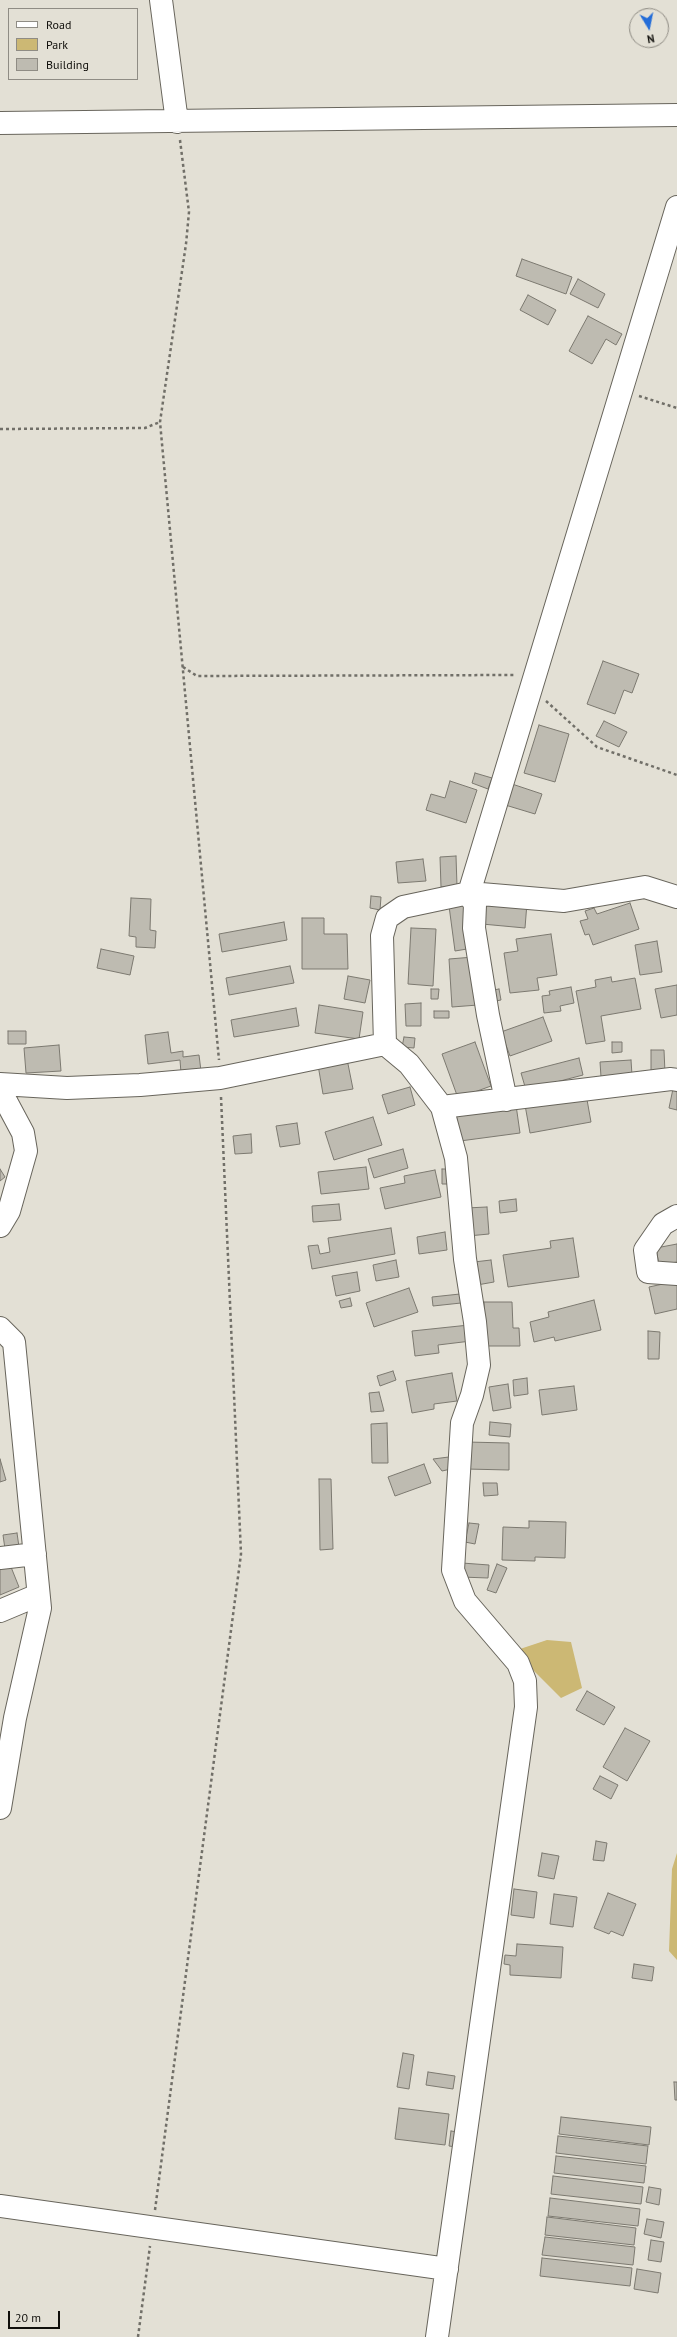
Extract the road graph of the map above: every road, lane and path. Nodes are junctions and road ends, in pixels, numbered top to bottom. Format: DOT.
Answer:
graph roads {
  1 [pos="161,0"];
  2 [pos="677,115"];
  3 [pos="177,122"];
  4 [pos="0,123"];
  5 [pos="677,207"];
  6 [pos="621,391"];
  7 [pos="677,408"];
  8 [pos="160,422"];
  9 [pos="0,429"];
  10 [pos="183,667"];
  11 [pos="532,682"];
  12 [pos="677,776"];
  13 [pos="469,893"];
  14 [pos="677,897"];
  15 [pos="385,1044"];
  16 [pos="220,1078"];
  17 [pos="677,1080"];
  18 [pos="0,1084"];
  19 [pos="0,1090"];
  20 [pos="506,1100"];
  21 [pos="442,1108"];
  22 [pos="677,1216"];
  23 [pos="0,1226"];
  24 [pos="677,1274"];
  25 [pos="0,1328"];
  26 [pos="34,1554"];
  27 [pos="0,1558"];
  28 [pos="38,1595"];
  29 [pos="0,1611"];
  30 [pos="0,1808"];
  31 [pos="0,2206"];
  32 [pos="153,2227"];
  33 [pos="447,2269"];
  34 [pos="138,2337"];
  35 [pos="437,2337"];
  1 -- 3 [label="street"];
  2 -- 3 [label="street"];
  3 -- 4 [label="street"];
  3 -- 8 [label="path"];
  5 -- 6 [label="street"];
  6 -- 7 [label="path"];
  6 -- 11 [label="street"];
  8 -- 9 [label="path"];
  8 -- 10 [label="path"];
  10 -- 11 [label="path"];
  10 -- 16 [label="path"];
  11 -- 12 [label="path"];
  11 -- 13 [label="street"];
  13 -- 14 [label="street"];
  13 -- 15 [label="street"];
  13 -- 20 [label="street"];
  15 -- 16 [label="street"];
  15 -- 21 [label="street"];
  16 -- 18 [label="street"];
  16 -- 32 [label="path"];
  17 -- 20 [label="street"];
  19 -- 23 [label="street"];
  20 -- 21 [label="street"];
  21 -- 33 [label="street"];
  22 -- 24 [label="street"];
  25 -- 26 [label="street"];
  26 -- 27 [label="street"];
  26 -- 28 [label="street"];
  28 -- 29 [label="street"];
  28 -- 30 [label="street"];
  31 -- 32 [label="street"];
  32 -- 33 [label="street"];
  32 -- 34 [label="path"];
  33 -- 35 [label="street"];
}
